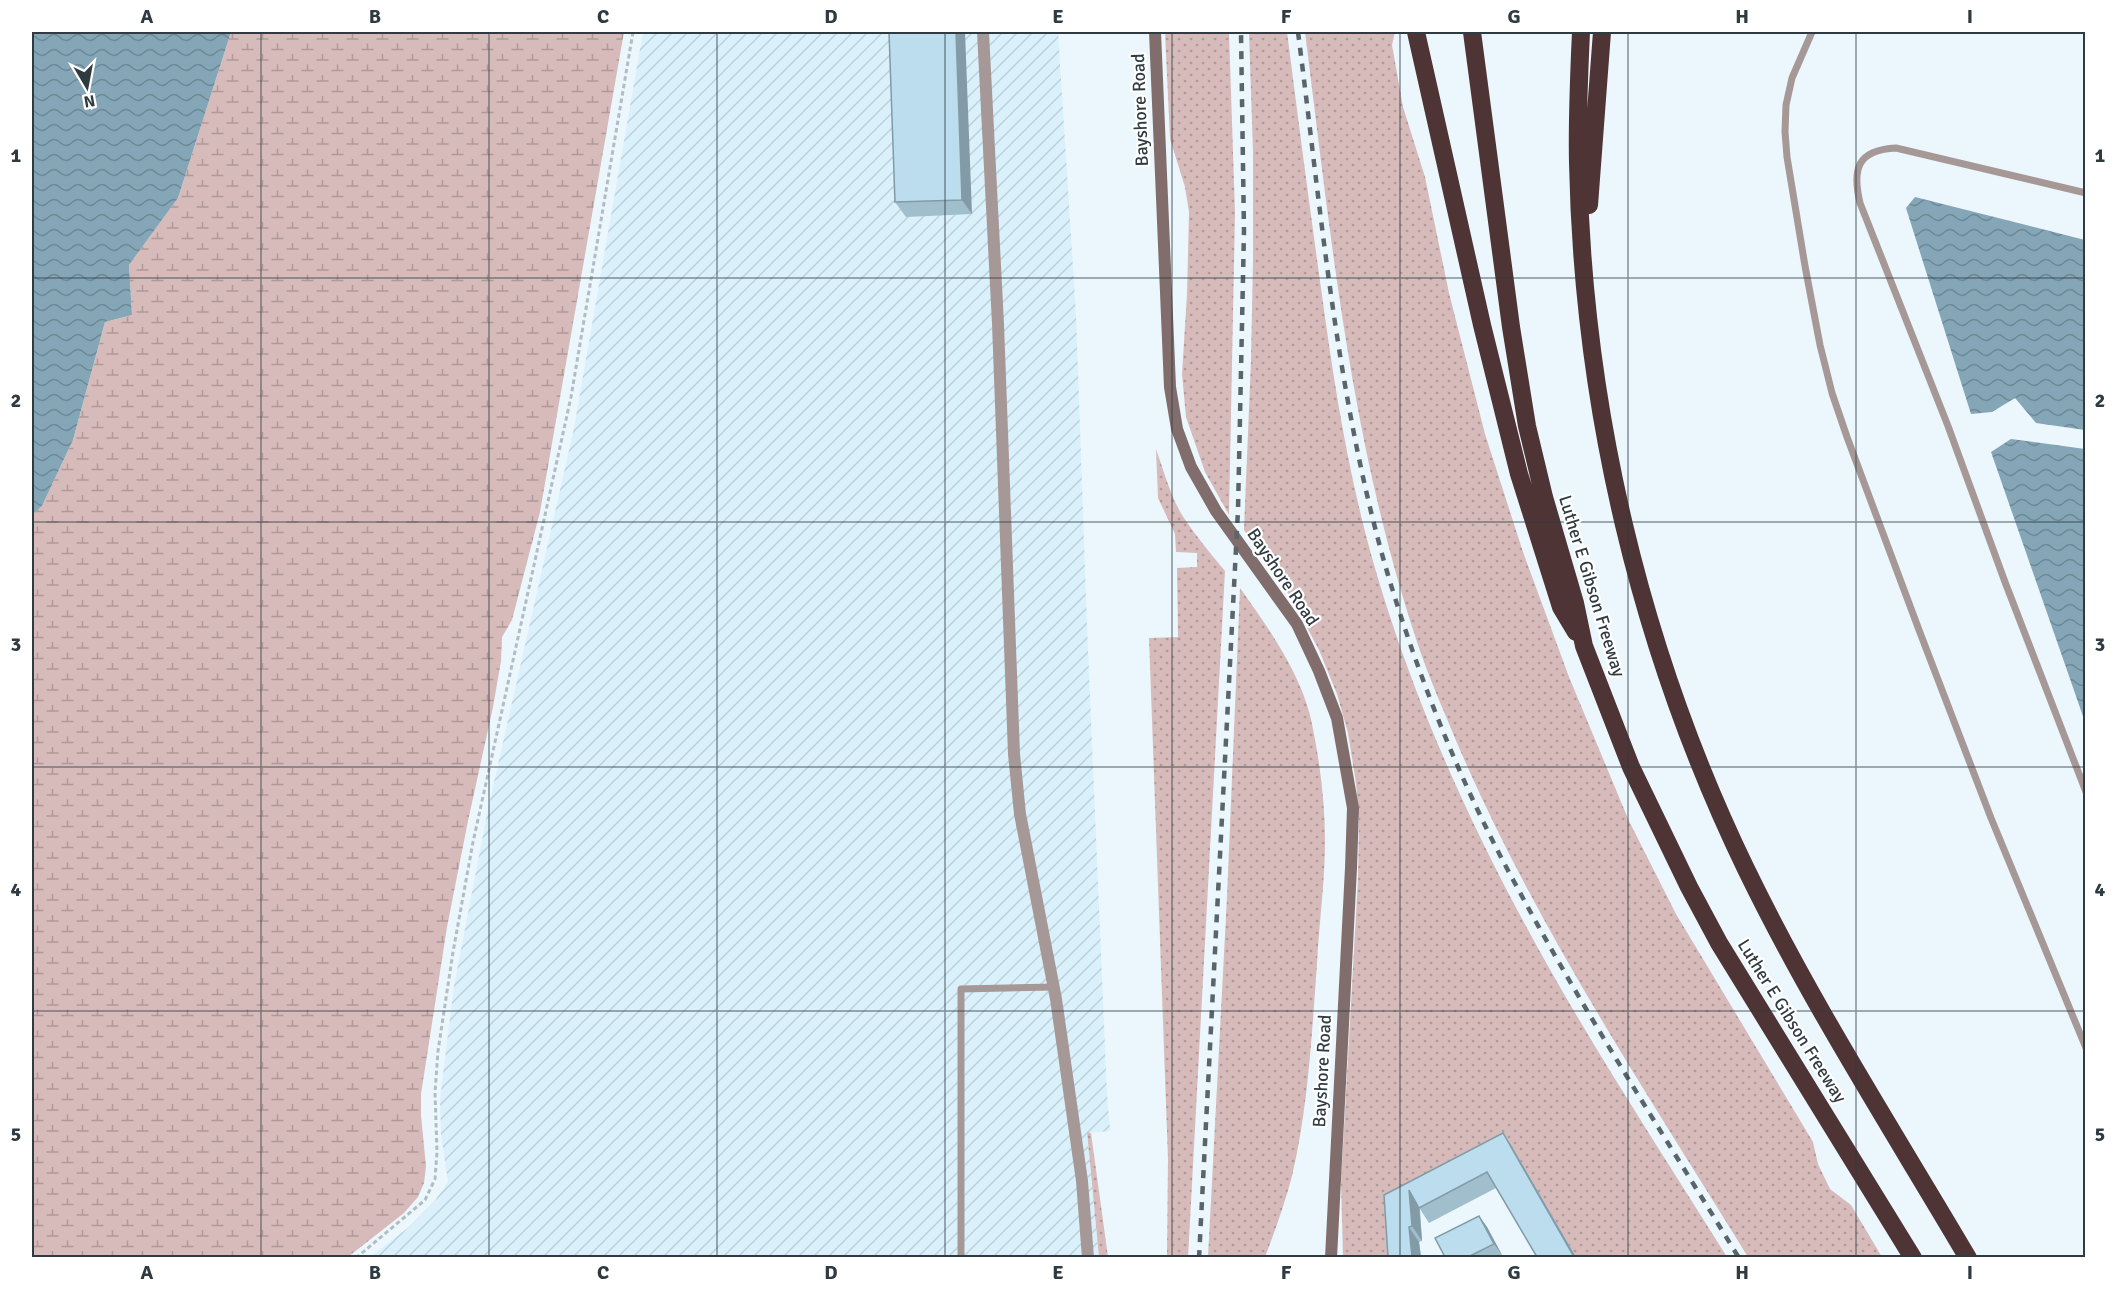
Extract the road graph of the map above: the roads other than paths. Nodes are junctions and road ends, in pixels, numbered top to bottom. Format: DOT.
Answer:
graph roads {
  1 [pos="983,32"];
  2 [pos="1155,32"];
  3 [pos="1416,32"];
  4 [pos="1472,32"];
  5 [pos="1581,32"];
  6 [pos="1602,32"];
  7 [pos="1812,32"];
  8 [pos="2085,193"];
  9 [pos="1584,270"];
  10 [pos="1584,646"];
  11 [pos="2085,792"];
  12 [pos="1054,987"];
  13 [pos="2085,1048"];
  14 [pos="962,1257"];
  15 [pos="1088,1257"];
  16 [pos="1330,1257"];
  17 [pos="1913,1257"];
  18 [pos="1968,1257"];
  1 -- 12 [label="street"];
  2 -- 16 [label="street, Bayshore Road"];
  3 -- 10 [label="highway"];
  4 -- 10 [label="highway, Luther E Gibson Freeway"];
  5 -- 9 [label="highway, Luther E Gibson Freeway"];
  6 -- 9 [label="highway"];
  7 -- 13 [label="lane"];
  8 -- 11 [label="lane"];
  9 -- 18 [label="highway, Luther E Gibson Freeway"];
  10 -- 17 [label="highway, Luther E Gibson Freeway"];
  12 -- 14 [label="lane"];
  12 -- 15 [label="street"];
}
